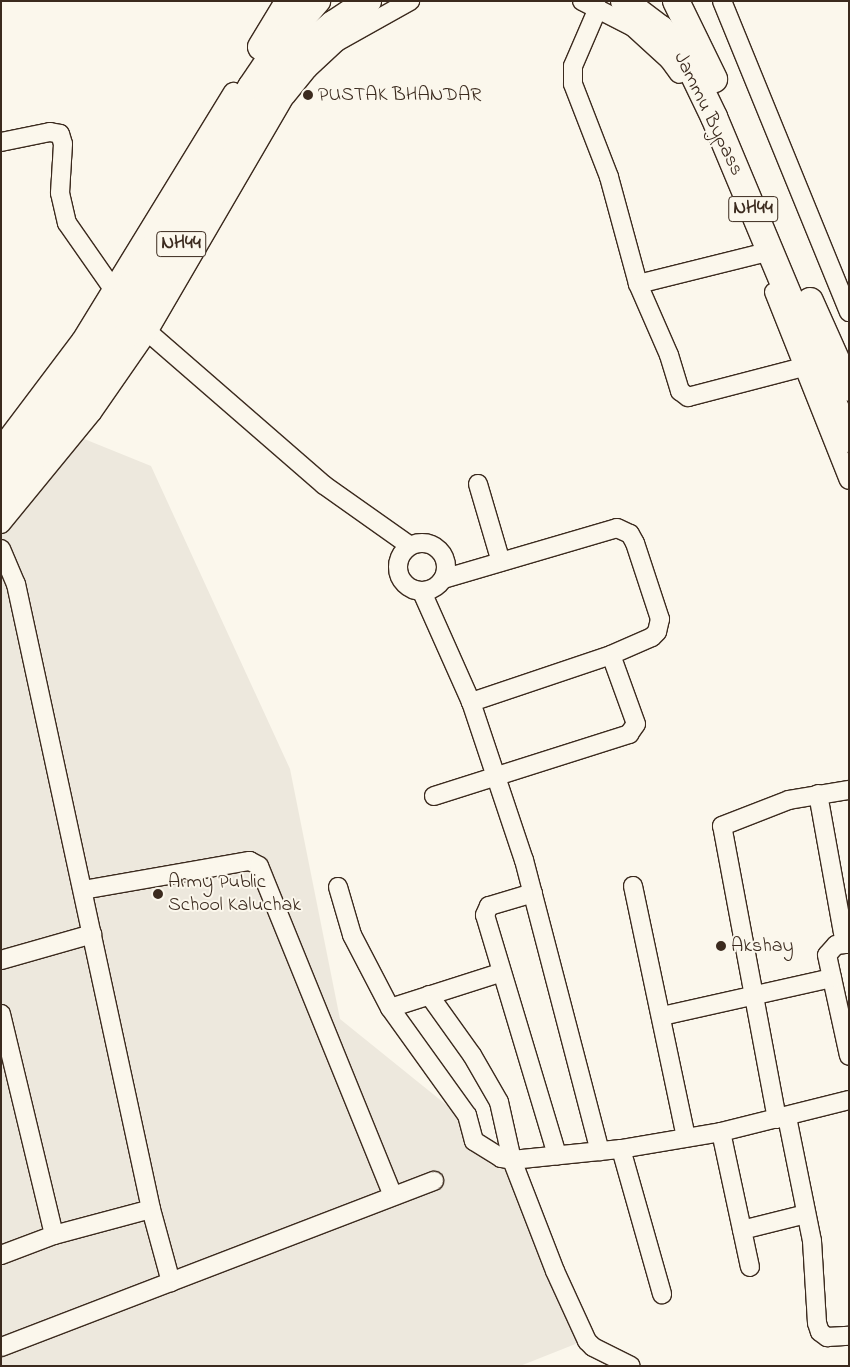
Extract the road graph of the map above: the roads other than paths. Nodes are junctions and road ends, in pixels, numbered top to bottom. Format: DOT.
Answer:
graph roads {
  1 [pos="289,1"];
  2 [pos="317,1"];
  3 [pos="368,1"];
  4 [pos="410,1"];
  5 [pos="624,1"];
  6 [pos="676,1"];
  7 [pos="722,1"];
  8 [pos="590,4"];
  9 [pos="289,48"];
  10 [pos="252,63"];
  11 [pos="286,96"];
  12 [pos="1,142"];
  13 [pos="759,254"];
  14 [pos="638,284"];
  15 [pos="113,289"];
  16 [pos="849,312"];
  17 [pos="148,332"];
  18 [pos="803,367"];
  19 [pos="849,388"];
  20 [pos="849,438"];
  21 [pos="3,441"];
  22 [pos="1,469"];
  23 [pos="849,480"];
  24 [pos="478,484"];
  25 [pos="1,497"];
  26 [pos="1,524"];
  27 [pos="410,546"];
  28 [pos="1,549"];
  29 [pos="501,562"];
  30 [pos="443,579"];
  31 [pos="422,592"];
  32 [pos="611,655"];
  33 [pos="471,702"];
  34 [pos="498,778"];
  35 [pos="849,790"];
  36 [pos="818,794"];
  37 [pos="434,796"];
  38 [pos="632,886"];
  39 [pos="338,887"];
  40 [pos="83,890"];
  41 [pos="532,893"];
  42 [pos="92,934"];
  43 [pos="847,944"];
  44 [pos="1,960"];
  45 [pos="500,973"];
  46 [pos="832,978"];
  47 [pos="755,994"];
  48 [pos="429,995"];
  49 [pos="390,1008"];
  50 [pos="1,1014"];
  51 [pos="662,1016"];
  52 [pos="849,1056"];
  53 [pos="849,1100"];
  54 [pos="782,1118"];
  55 [pos="721,1132"];
  56 [pos="686,1137"];
  57 [pos="621,1149"];
  58 [pos="600,1151"];
  59 [pos="557,1155"];
  60 [pos="512,1160"];
  61 [pos="434,1181"];
  62 [pos="393,1196"];
  63 [pos="151,1209"];
  64 [pos="806,1214"];
  65 [pos="742,1230"];
  66 [pos="54,1235"];
  67 [pos="1,1255"];
  68 [pos="750,1268"];
  69 [pos="171,1282"];
  70 [pos="662,1294"];
  71 [pos="849,1336"];
  72 [pos="1,1347"];
  73 [pos="631,1366"];
  1 -- 10 [label="highway"];
  2 -- 9 [label="highway, NH44"];
  3 -- 9 [label="highway, NH44"];
  4 -- 11 [label="street"];
  5 -- 20 [label="highway, Jammu Bypass / NH44"];
  6 -- 19 [label="highway, Jammu Bypass / NH44"];
  7 -- 16 [label="street"];
  8 -- 13 [label="street"];
  8 -- 14 [label="street"];
  9 -- 10 [label="street"];
  9 -- 11 [label="street"];
  9 -- 22 [label="highway, NH44"];
  9 -- 25 [label="highway, NH44"];
  10 -- 15 [label="street"];
  11 -- 17 [label="street"];
  12 -- 15 [label="street"];
  13 -- 14 [label="street"];
  13 -- 18 [label="street"];
  14 -- 18 [label="street"];
  15 -- 21 [label="street"];
  17 -- 26 [label="street"];
  17 -- 27 [label="street"];
  18 -- 23 [label="street"];
  24 -- 29 [label="street"];
  27 -- 30 [label="street"];
  27 -- 31 [label="street"];
  28 -- 40 [label="street"];
  29 -- 30 [label="street"];
  29 -- 32 [label="street"];
  30 -- 31 [label="street"];
  31 -- 33 [label="street"];
  32 -- 33 [label="street"];
  32 -- 34 [label="street"];
  33 -- 34 [label="street"];
  34 -- 37 [label="street"];
  34 -- 41 [label="street"];
  35 -- 36 [label="street"];
  36 -- 43 [label="street"];
  36 -- 47 [label="street"];
  38 -- 51 [label="street"];
  39 -- 49 [label="street"];
  40 -- 42 [label="street"];
  40 -- 62 [label="street"];
  41 -- 45 [label="street"];
  41 -- 58 [label="street"];
  42 -- 44 [label="street"];
  42 -- 63 [label="street"];
  43 -- 46 [label="street"];
  45 -- 48 [label="street"];
  45 -- 59 [label="street"];
  46 -- 47 [label="street"];
  46 -- 52 [label="street"];
  47 -- 51 [label="street"];
  47 -- 54 [label="street"];
  48 -- 49 [label="street"];
  48 -- 60 [label="street"];
  49 -- 60 [label="street"];
  50 -- 66 [label="street"];
  51 -- 56 [label="street"];
  53 -- 54 [label="street"];
  54 -- 55 [label="street"];
  54 -- 64 [label="street"];
  55 -- 56 [label="street"];
  55 -- 65 [label="street"];
  56 -- 57 [label="street"];
  57 -- 58 [label="street"];
  57 -- 70 [label="street"];
  58 -- 59 [label="street"];
  59 -- 60 [label="street"];
  60 -- 73 [label="street"];
  61 -- 62 [label="street"];
  62 -- 69 [label="street"];
  63 -- 66 [label="street"];
  63 -- 69 [label="street"];
  64 -- 65 [label="street"];
  64 -- 71 [label="street"];
  65 -- 68 [label="street"];
  66 -- 67 [label="street"];
  69 -- 72 [label="street"];
}
